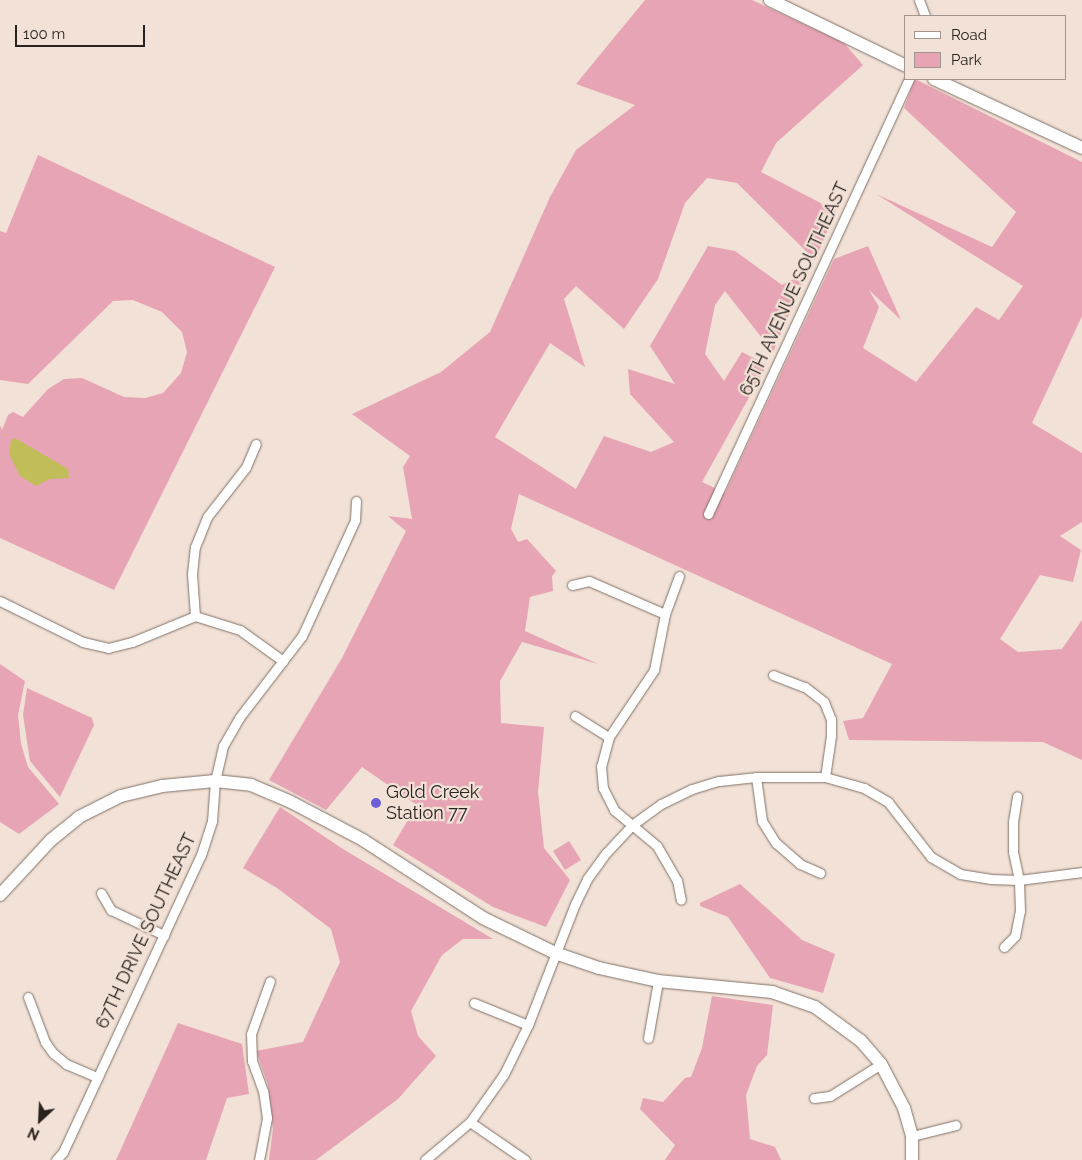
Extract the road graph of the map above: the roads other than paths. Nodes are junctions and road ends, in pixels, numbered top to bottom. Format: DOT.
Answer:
graph roads {
  1 [pos="770,0"];
  2 [pos="919,0"];
  3 [pos="925,15"];
  4 [pos="904,65"];
  5 [pos="909,80"];
  6 [pos="936,80"];
  7 [pos="1082,148"];
  8 [pos="256,444"];
  9 [pos="356,500"];
  10 [pos="708,514"];
  11 [pos="679,576"];
  12 [pos="572,585"];
  13 [pos="0,601"];
  14 [pos="665,614"];
  15 [pos="195,616"];
  16 [pos="283,661"];
  17 [pos="773,675"];
  18 [pos="575,716"];
  19 [pos="609,737"];
  20 [pos="756,777"];
  21 [pos="825,777"];
  22 [pos="215,781"];
  23 [pos="1018,796"];
  24 [pos="632,825"];
  25 [pos="1082,872"];
  26 [pos="820,873"];
  27 [pos="1019,880"];
  28 [pos="1,892"];
  29 [pos="101,893"];
  30 [pos="681,900"];
  31 [pos="164,935"];
  32 [pos="1004,947"];
  33 [pos="555,953"];
  34 [pos="270,980"];
  35 [pos="658,981"];
  36 [pos="28,997"];
  37 [pos="474,1003"];
  38 [pos="528,1025"];
  39 [pos="648,1038"];
  40 [pos="881,1064"];
  41 [pos="96,1077"];
  42 [pos="814,1098"];
  43 [pos="470,1122"];
  44 [pos="956,1125"];
  45 [pos="912,1136"];
  46 [pos="56,1160"];
  47 [pos="258,1160"];
  48 [pos="425,1160"];
  49 [pos="525,1160"];
  50 [pos="912,1160"];
  1 -- 4 [label="street"];
  2 -- 3 [label="street"];
  5 -- 10 [label="street, 65TH AVENUE SOUTHEAST"];
  6 -- 7 [label="street"];
  8 -- 15 [label="street"];
  9 -- 16 [label="street, 67TH DRIVE SOUTHEAST"];
  11 -- 14 [label="street"];
  12 -- 14 [label="street"];
  13 -- 15 [label="street"];
  14 -- 19 [label="street"];
  15 -- 16 [label="street"];
  16 -- 22 [label="street, 67TH DRIVE SOUTHEAST"];
  17 -- 21 [label="street"];
  18 -- 19 [label="street"];
  19 -- 24 [label="street"];
  20 -- 21 [label="street"];
  20 -- 24 [label="street"];
  20 -- 26 [label="street"];
  21 -- 27 [label="street"];
  22 -- 28 [label="street"];
  22 -- 31 [label="street, 67TH DRIVE SOUTHEAST"];
  22 -- 33 [label="street"];
  23 -- 27 [label="street"];
  24 -- 30 [label="street"];
  24 -- 33 [label="street"];
  25 -- 27 [label="street"];
  27 -- 32 [label="street"];
  29 -- 31 [label="street"];
  31 -- 41 [label="street, 67TH DRIVE SOUTHEAST"];
  33 -- 35 [label="street"];
  33 -- 38 [label="street"];
  34 -- 47 [label="street"];
  35 -- 39 [label="street"];
  35 -- 40 [label="street"];
  36 -- 41 [label="street"];
  37 -- 38 [label="street"];
  38 -- 43 [label="street"];
  40 -- 42 [label="street"];
  40 -- 45 [label="street"];
  41 -- 46 [label="street, 67TH DRIVE SOUTHEAST"];
  43 -- 48 [label="street"];
  43 -- 49 [label="street"];
  44 -- 45 [label="street"];
  45 -- 50 [label="street"];
}
